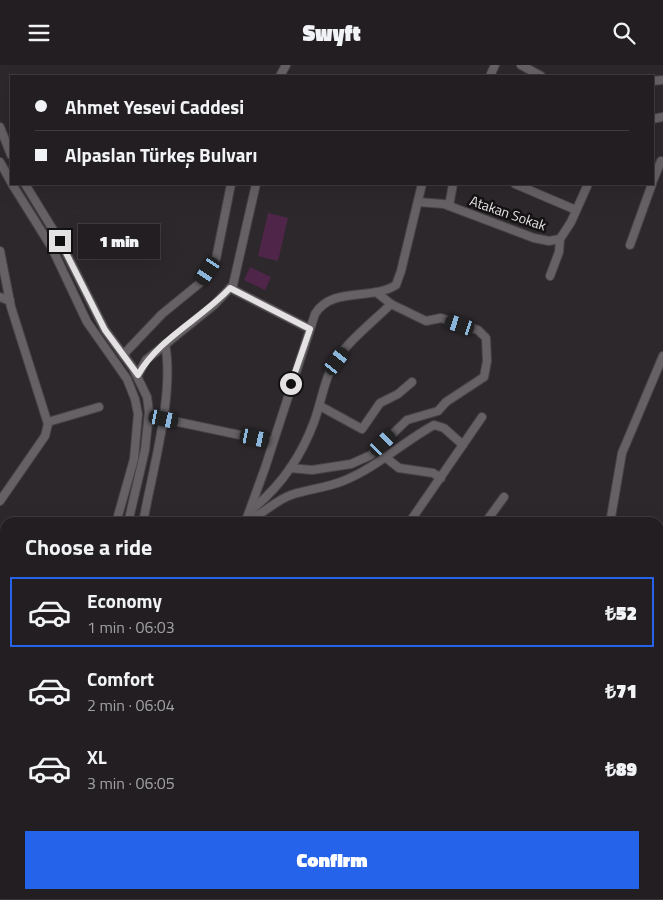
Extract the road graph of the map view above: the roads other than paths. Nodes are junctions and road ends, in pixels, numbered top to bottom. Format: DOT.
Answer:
graph roads {
  1 [pos="523,66"];
  2 [pos="540,75"];
  3 [pos="0,127"];
  4 [pos="10,152"];
  5 [pos="659,161"];
  6 [pos="0,164"];
  7 [pos="654,177"];
  8 [pos="10,180"];
  9 [pos="13,185"];
  10 [pos="26,185"];
  11 [pos="230,185"];
  12 [pos="256,185"];
  13 [pos="422,185"];
  14 [pos="453,185"];
  15 [pos="517,185"];
  16 [pos="588,185"];
  17 [pos="652,185"];
  18 [pos="418,202"];
  19 [pos="449,206"];
  20 [pos="576,210"];
  21 [pos="560,239"];
  22 [pos="630,245"];
  23 [pos="0,251"];
  24 [pos="550,277"];
  25 [pos="230,288"];
  26 [pos="376,292"];
  27 [pos="0,297"];
  28 [pos="10,301"];
  29 [pos="391,304"];
  30 [pos="310,329"];
  31 [pos="165,344"];
  32 [pos="123,355"];
  33 [pos="663,356"];
  34 [pos="138,375"];
  35 [pos="412,382"];
  36 [pos="320,406"];
  37 [pos="99,407"];
  38 [pos="482,417"];
  39 [pos="164,419"];
  40 [pos="48,422"];
  41 [pos="273,442"];
  42 [pos="464,445"];
  43 [pos="385,457"];
  44 [pos="290,468"];
  45 [pos="441,478"];
  46 [pos="3,491"];
  47 [pos="504,497"];
  48 [pos="0,501"];
  49 [pos="250,511"];
  50 [pos="118,517"];
  51 [pos="129,517"];
  52 [pos="144,517"];
  53 [pos="247,517"];
  54 [pos="259,517"];
  55 [pos="413,517"];
  56 [pos="490,517"];
  57 [pos="611,517"];
  1 -- 2 [label="street"];
  3 -- 4 [label="street"];
  5 -- 7 [label="street"];
  6 -- 8 [label="street"];
  9 -- 50 [label="street"];
  10 -- 32 [label="street"];
  11 -- 32 [label="street"];
  12 -- 25 [label="street"];
  13 -- 18 [label="street"];
  14 -- 19 [label="street"];
  15 -- 20 [label="street"];
  16 -- 20 [label="street"];
  17 -- 22 [label="street"];
  18 -- 19 [label="street, Atakan Sokak"];
  18 -- 26 [label="street"];
  19 -- 21 [label="street, Atakan Sokak"];
  20 -- 21 [label="street"];
  21 -- 24 [label="street"];
  23 -- 28 [label="street"];
  25 -- 30 [label="street"];
  25 -- 31 [label="street"];
  26 -- 29 [label="street"];
  26 -- 30 [label="street"];
  27 -- 28 [label="street"];
  28 -- 40 [label="street"];
  29 -- 36 [label="street"];
  29 -- 44 [label="street"];
  30 -- 41 [label="street"];
  31 -- 34 [label="street"];
  31 -- 39 [label="street"];
  32 -- 34 [label="street"];
  33 -- 57 [label="street"];
  34 -- 51 [label="street"];
  35 -- 36 [label="street"];
  36 -- 44 [label="street"];
  37 -- 40 [label="street"];
  38 -- 42 [label="street"];
  39 -- 41 [label="street"];
  39 -- 52 [label="street"];
  40 -- 46 [label="street"];
  41 -- 49 [label="street"];
  42 -- 43 [label="street"];
  42 -- 45 [label="street"];
  43 -- 45 [label="street"];
  43 -- 54 [label="street"];
  44 -- 49 [label="street"];
  45 -- 55 [label="street"];
  46 -- 48 [label="street"];
  47 -- 56 [label="street"];
  49 -- 53 [label="street"];
}
